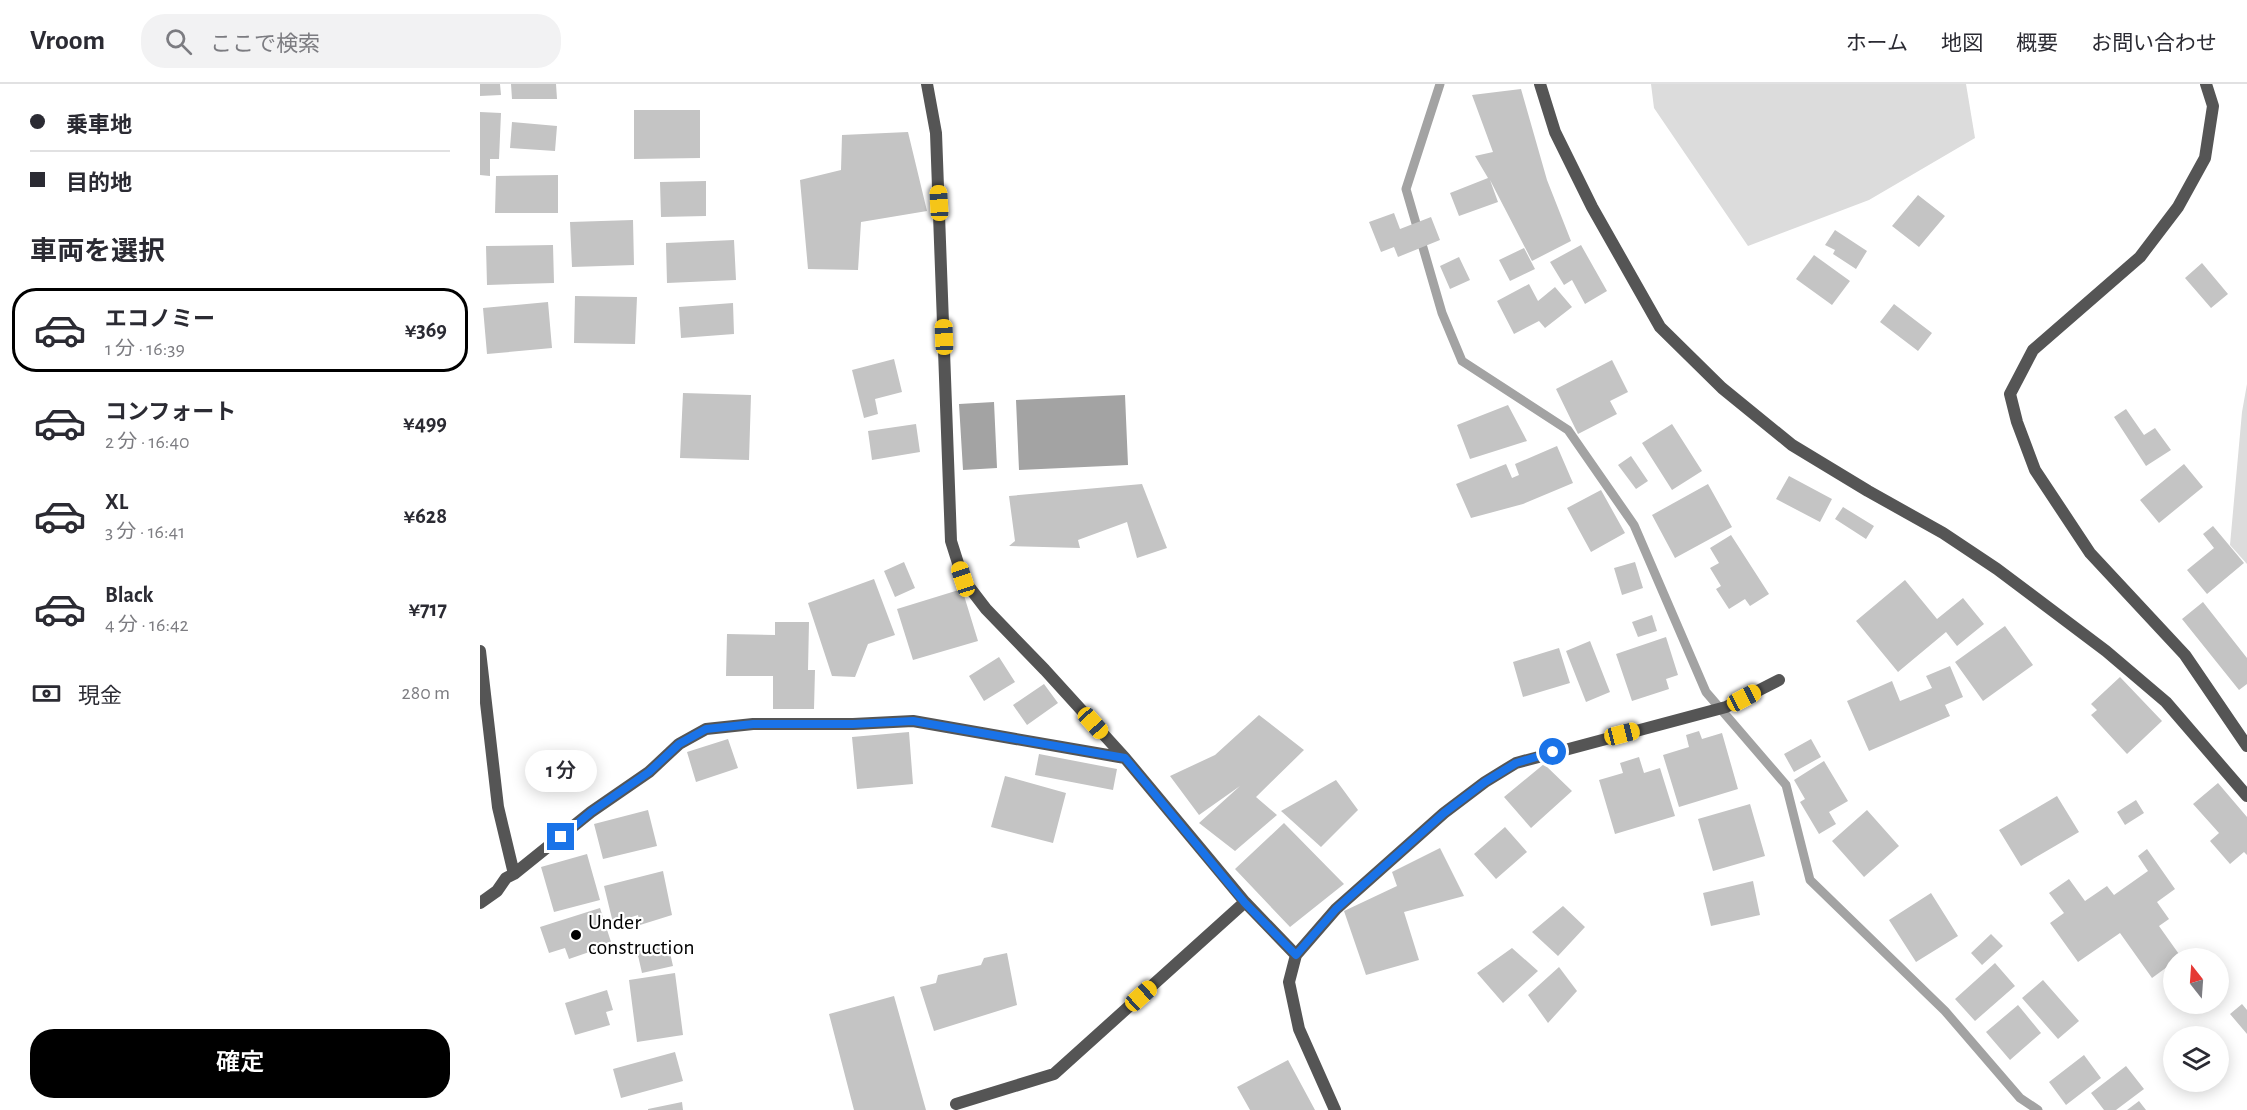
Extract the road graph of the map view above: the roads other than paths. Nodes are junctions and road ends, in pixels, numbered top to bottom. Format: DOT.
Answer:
graph roads {
  1 [pos="927,84"];
  2 [pos="1540,84"];
  3 [pos="2206,84"];
  4 [pos="480,651"];
  5 [pos="1779,680"];
  6 [pos="2247,746"];
  7 [pos="1125,758"];
  8 [pos="2247,796"];
  9 [pos="514,874"];
  10 [pos="480,903"];
  11 [pos="1245,903"];
  12 [pos="1296,955"];
  13 [pos="956,1104"];
  14 [pos="1335,1110"];
  1 -- 7 [label="street"];
  2 -- 8 [label="street"];
  3 -- 6 [label="street"];
  4 -- 9 [label="street"];
  5 -- 12 [label="street"];
  7 -- 9 [label="street"];
  7 -- 11 [label="street"];
  9 -- 10 [label="street"];
  11 -- 12 [label="street"];
  11 -- 13 [label="street"];
  12 -- 14 [label="street"];
}
